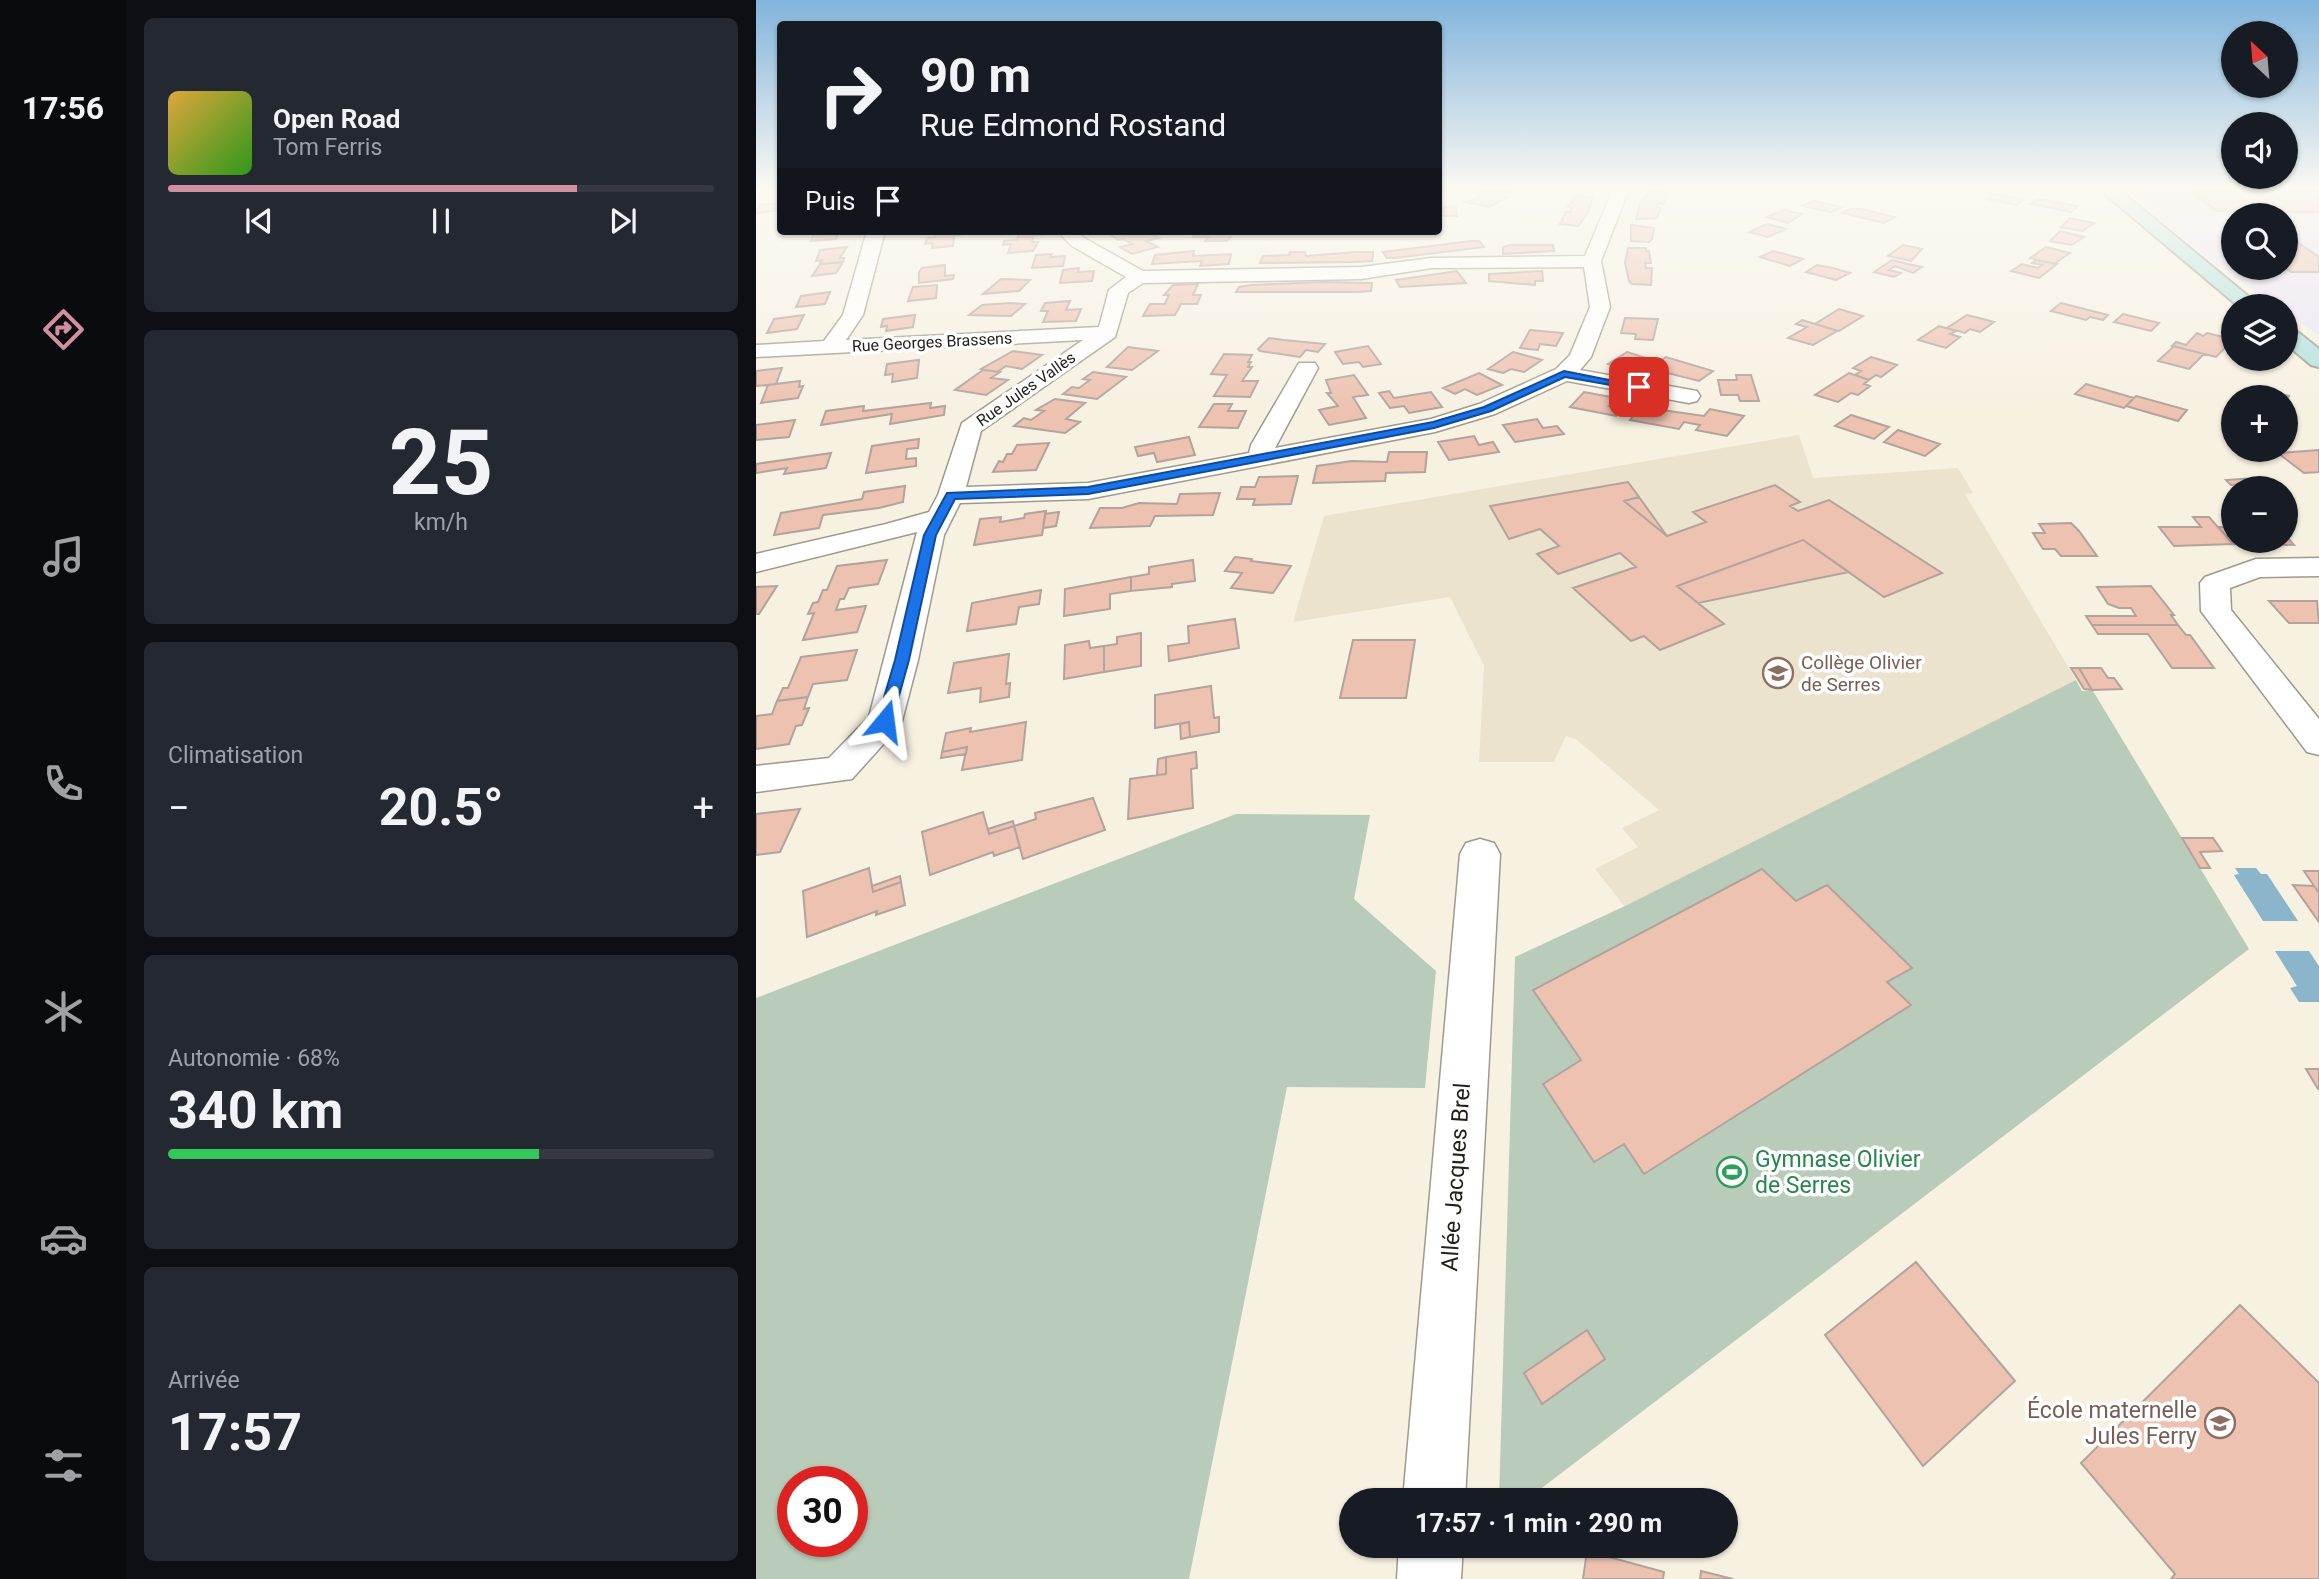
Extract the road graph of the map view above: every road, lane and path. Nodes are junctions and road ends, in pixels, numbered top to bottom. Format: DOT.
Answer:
graph roads {
  1 [pos="867,263"];
  2 [pos="1114,263"];
  3 [pos="1457,263"];
  4 [pos="1592,263"];
  5 [pos="2196,263"];
  6 [pos="1139,277"];
  7 [pos="2235,294"];
  8 [pos="1108,333"];
  9 [pos="2298,343"];
  10 [pos="830,348"];
  11 [pos="756,351"];
  12 [pos="2319,360"];
  13 [pos="1307,368"];
  14 [pos="1564,374"];
  15 [pos="1689,396"];
  16 [pos="1260,458"];
  17 [pos="945,506"];
  18 [pos="756,563"];
  19 [pos="2319,567"];
  20 [pos="2319,743"];
  21 [pos="756,779"];
  22 [pos="1480,854"];
  23 [pos="1435,1488"];
  24 [pos="1431,1558"];
  25 [pos="1429,1579"];
  1 -- 10 [label="street"];
  2 -- 6 [label="street"];
  3 -- 6 [label="street"];
  4 -- 14 [label="street"];
  5 -- 7 [label="main road"];
  6 -- 8 [label="street"];
  8 -- 10 [label="street, Rue Georges Brassens"];
  8 -- 17 [label="street, Rue Jules Vallès"];
  9 -- 12 [label="main road"];
  10 -- 11 [label="street, Rue Georges Brassens"];
  13 -- 16 [label="street"];
  14 -- 15 [label="street"];
  14 -- 16 [label="street"];
  16 -- 17 [label="street"];
  17 -- 18 [label="street"];
  17 -- 21 [label="street, Rue Jules Vallès"];
  19 -- 20 [label="street"];
  22 -- 23 [label="street, Allée Jacques Brel"];
  24 -- 25 [label="street"];
}
